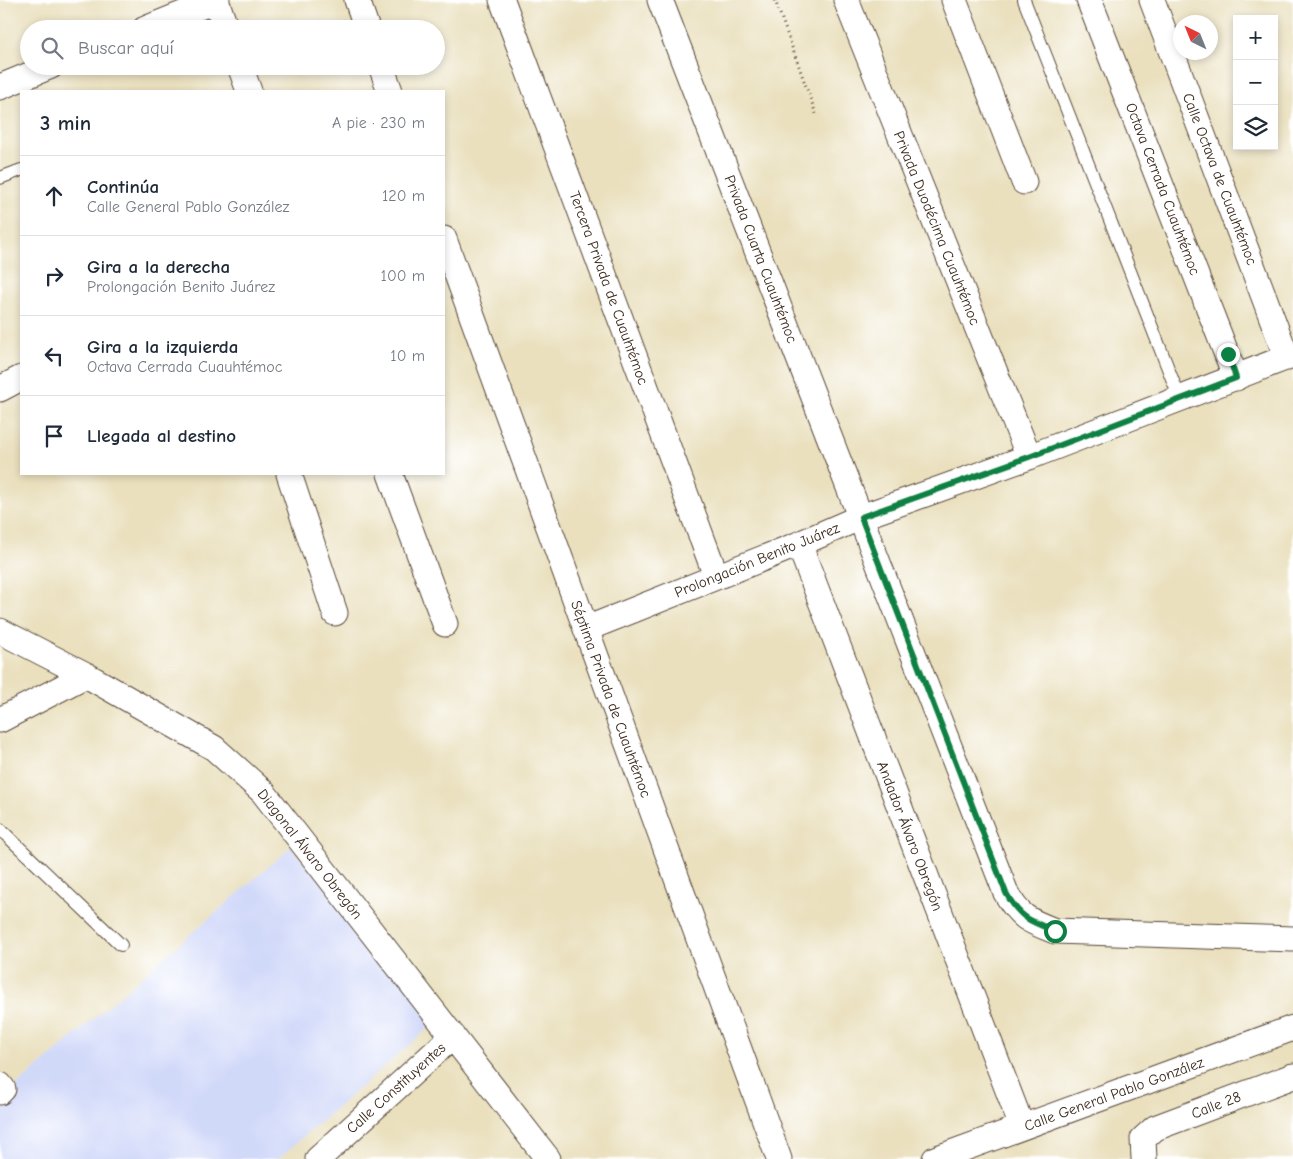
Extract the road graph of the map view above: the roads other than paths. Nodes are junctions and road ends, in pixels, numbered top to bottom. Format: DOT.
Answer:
graph roads {
  1 [pos="216,0"];
  2 [pos="357,0"];
  3 [pos="502,0"];
  4 [pos="660,0"];
  5 [pos="846,0"];
  6 [pos="954,0"];
  7 [pos="1024,0"];
  8 [pos="1090,0"];
  9 [pos="1152,0"];
  10 [pos="167,20"];
  11 [pos="223,20"];
  12 [pos="364,20"];
  13 [pos="29,75"];
  14 [pos="243,75"];
  15 [pos="384,75"];
  16 [pos="0,87"];
  17 [pos="249,90"];
  18 [pos="390,90"];
  19 [pos="20,170"];
  20 [pos="0,178"];
  21 [pos="1024,182"];
  22 [pos="445,242"];
  23 [pos="1290,356"];
  24 [pos="1236,378"];
  25 [pos="20,379"];
  26 [pos="0,389"];
  27 [pos="1180,399"];
  28 [pos="1029,457"];
  29 [pos="289,475"];
  30 [pos="390,475"];
  31 [pos="861,517"];
  32 [pos="799,544"];
  33 [pos="716,576"];
  34 [pos="335,613"];
  35 [pos="446,624"];
  36 [pos="586,629"];
  37 [pos="0,630"];
  38 [pos="86,675"];
  39 [pos="0,720"];
  40 [pos="0,829"];
  41 [pos="1293,938"];
  42 [pos="121,945"];
  43 [pos="1293,1028"];
  44 [pos="452,1036"];
  45 [pos="1293,1076"];
  46 [pos="1022,1127"];
  47 [pos="1144,1149"];
  48 [pos="318,1159"];
  49 [pos="548,1159"];
  50 [pos="780,1159"];
  51 [pos="936,1159"];
  1 -- 10 [label="street"];
  1 -- 11 [label="street"];
  2 -- 12 [label="street"];
  3 -- 33 [label="street, Tercera Privada de Cuauhtémoc"];
  4 -- 31 [label="street, Privada Cuarta Cuauhtémoc"];
  5 -- 28 [label="street, Privada Duodécima Cuauhtémoc"];
  6 -- 21 [label="street"];
  7 -- 27 [label="lane"];
  8 -- 24 [label="street, Octava Cerrada Cuauhtémoc"];
  9 -- 23 [label="street, Calle Octava de Cuauhtémoc"];
  13 -- 16 [label="street"];
  14 -- 17 [label="street"];
  15 -- 18 [label="street"];
  19 -- 20 [label="lane"];
  22 -- 36 [label="street, Séptima Privada de Cuauhtémoc"];
  23 -- 24 [label="street, Prolongación Benito Juárez"];
  24 -- 27 [label="street, Prolongación Benito Juárez"];
  25 -- 26 [label="street"];
  27 -- 28 [label="street, Prolongación Benito Juárez"];
  28 -- 31 [label="street, Prolongación Benito Juárez"];
  29 -- 34 [label="street"];
  30 -- 35 [label="street"];
  31 -- 32 [label="street, Prolongación Benito Juárez"];
  31 -- 41 [label="street"];
  32 -- 33 [label="street, Prolongación Benito Juárez"];
  32 -- 46 [label="street, Andador Álvaro Obregón"];
  33 -- 36 [label="street, Prolongación Benito Juárez"];
  36 -- 50 [label="street, Séptima Privada de Cuauhtémoc"];
  37 -- 38 [label="street, Diagonal Álvaro Obregón"];
  38 -- 39 [label="street"];
  38 -- 44 [label="street, Diagonal Álvaro Obregón"];
  40 -- 42 [label="lane"];
  43 -- 46 [label="street, Calle General Pablo González"];
  44 -- 48 [label="street, Calle Constituyentes"];
  44 -- 49 [label="street, Diagonal Álvaro Obregón"];
  45 -- 47 [label="street, Calle 28"];
  46 -- 51 [label="street, Calle General Pablo González"];
}
